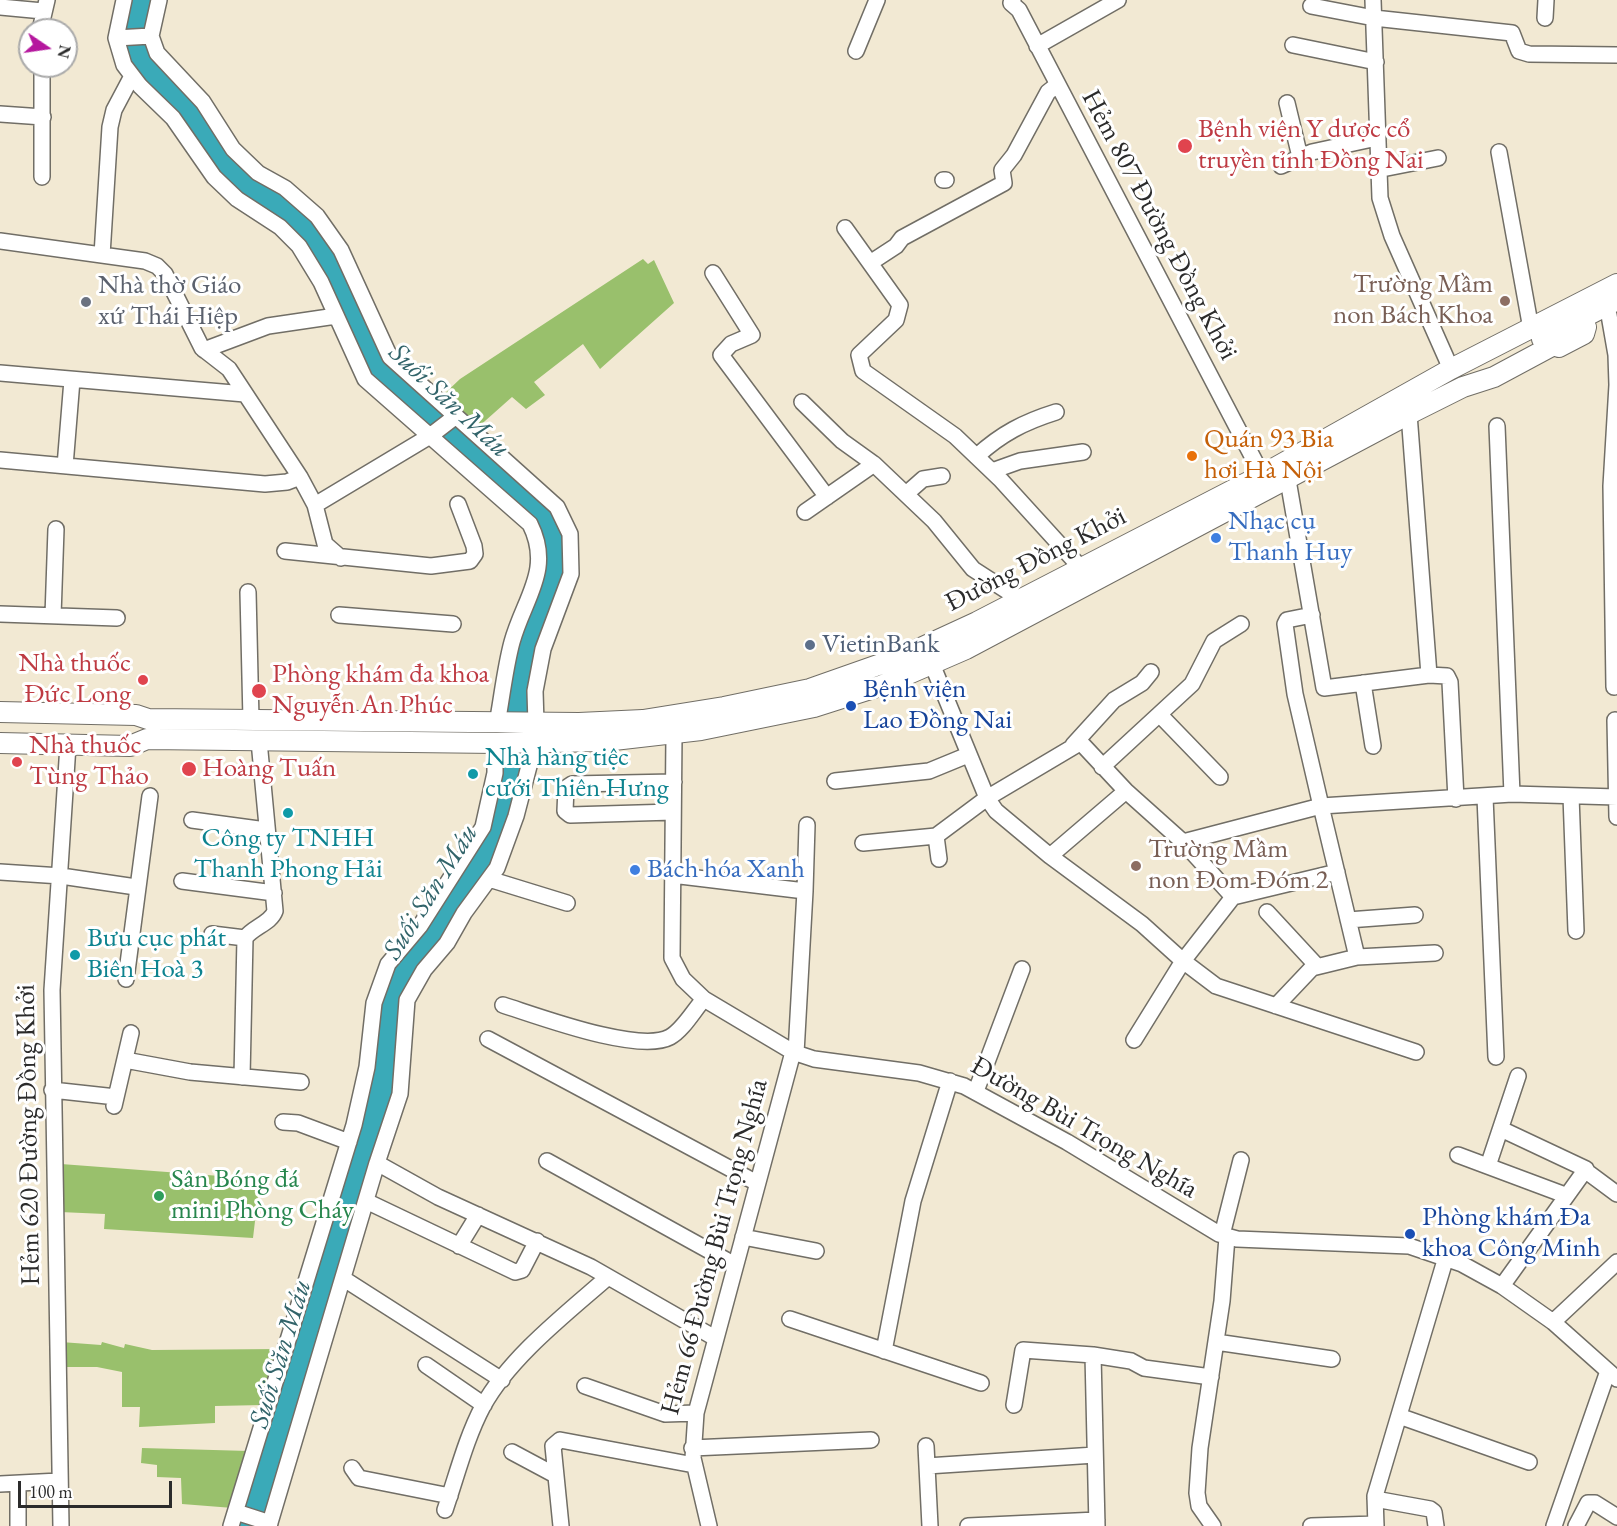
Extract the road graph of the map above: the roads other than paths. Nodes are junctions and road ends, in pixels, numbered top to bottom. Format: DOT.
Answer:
graph roads {
  1 [pos="123,0"];
  2 [pos="159,0"];
  3 [pos="877,0"];
  4 [pos="1118,0"];
  5 [pos="1373,0"];
  6 [pos="1546,0"];
  7 [pos="1010,1"];
  8 [pos="45,6"];
  9 [pos="1311,6"];
  10 [pos="0,7"];
  11 [pos="1374,18"];
  12 [pos="1545,18"];
  13 [pos="151,36"];
  14 [pos="116,38"];
  15 [pos="1293,45"];
  16 [pos="1037,46"];
  17 [pos="856,51"];
  18 [pos="1617,55"];
  19 [pos="1376,62"];
  20 [pos="132,76"];
  21 [pos="42,78"];
  22 [pos="1056,85"];
  23 [pos="1287,103"];
  24 [pos="0,114"];
  25 [pos="43,117"];
  26 [pos="1377,138"];
  27 [pos="1499,152"];
  28 [pos="1300,157"];
  29 [pos="1438,158"];
  30 [pos="1281,166"];
  31 [pos="1377,170"];
  32 [pos="42,177"];
  33 [pos="845,228"];
  34 [pos="0,242"];
  35 [pos="102,255"];
  36 [pos="870,263"];
  37 [pos="713,273"];
  38 [pos="1617,284"];
  39 [pos="1614,309"];
  40 [pos="336,315"];
  41 [pos="1531,329"];
  42 [pos="204,350"];
  43 [pos="1451,369"];
  44 [pos="0,373"];
  45 [pos="72,380"];
  46 [pos="1463,387"];
  47 [pos="245,394"];
  48 [pos="802,402"];
  49 [pos="1056,412"];
  50 [pos="1409,414"];
  51 [pos="456,416"];
  52 [pos="1497,426"];
  53 [pos="430,436"];
  54 [pos="1083,452"];
  55 [pos="976,456"];
  56 [pos="0,460"];
  57 [pos="874,464"];
  58 [pos="65,466"];
  59 [pos="992,471"];
  60 [pos="942,476"];
  61 [pos="300,477"];
  62 [pos="1288,480"];
  63 [pos="1265,483"];
  64 [pos="906,494"];
  65 [pos="827,497"];
  66 [pos="458,504"];
  67 [pos="315,505"];
  68 [pos="805,512"];
  69 [pos="56,529"];
  70 [pos="285,551"];
  71 [pos="341,558"];
  72 [pos="1081,568"];
  73 [pos="248,592"];
  74 [pos="1021,600"];
  75 [pos="0,614"];
  76 [pos="339,615"];
  77 [pos="1312,615"];
  78 [pos="53,616"];
  79 [pos="117,618"];
  80 [pos="453,624"];
  81 [pos="1241,624"];
  82 [pos="932,664"];
  83 [pos="1151,672"];
  84 [pos="1429,675"];
  85 [pos="1364,684"];
  86 [pos="1614,687"];
  87 [pos="0,712"];
  88 [pos="1160,715"];
  89 [pos="148,719"];
  90 [pos="251,720"];
  91 [pos="1615,720"];
  92 [pos="0,722"];
  93 [pos="674,725"];
  94 [pos="0,732"];
  95 [pos="497,733"];
  96 [pos="534,734"];
  97 [pos="147,739"];
  98 [pos="259,741"];
  99 [pos="0,743"];
  100 [pos="68,745"];
  101 [pos="1073,745"];
  102 [pos="1373,746"];
  103 [pos="968,755"];
  104 [pos="1102,767"];
  105 [pos="1220,777"];
  106 [pos="674,782"];
  107 [pos="835,782"];
  108 [pos="1126,791"];
  109 [pos="1512,795"];
  110 [pos="150,796"];
  111 [pos="1571,796"];
  112 [pos="1485,797"];
  113 [pos="1617,797"];
  114 [pos="987,798"];
  115 [pos="1456,799"];
  116 [pos="1321,806"];
  117 [pos="673,812"];
  118 [pos="1617,817"];
  119 [pos="192,820"];
  120 [pos="807,825"];
  121 [pos="266,830"];
  122 [pos="936,836"];
  123 [pos="1182,842"];
  124 [pos="863,843"];
  125 [pos="1050,856"];
  126 [pos="939,859"];
  127 [pos="0,872"];
  128 [pos="1337,872"];
  129 [pos="672,875"];
  130 [pos="61,876"];
  131 [pos="489,879"];
  132 [pos="183,880"];
  133 [pos="136,887"];
  134 [pos="805,891"];
  135 [pos="274,893"];
  136 [pos="1233,897"];
  137 [pos="567,903"];
  138 [pos="1267,912"];
  139 [pos="1415,915"];
  140 [pos="1348,920"];
  141 [pos="1576,931"];
  142 [pos="212,934"];
  143 [pos="244,938"];
  144 [pos="1435,953"];
  145 [pos="1357,957"];
  146 [pos="1183,961"];
  147 [pos="1317,966"];
  148 [pos="1022,969"];
  149 [pos="126,979"];
  150 [pos="704,999"];
  151 [pos="503,1005"];
  152 [pos="1276,1006"];
  153 [pos="131,1033"];
  154 [pos="488,1039"];
  155 [pos="1134,1040"];
  156 [pos="1416,1052"];
  157 [pos="794,1053"];
  158 [pos="1496,1057"];
  159 [pos="125,1060"];
  160 [pos="1518,1076"];
  161 [pos="242,1077"];
  162 [pos="950,1081"];
  163 [pos="301,1082"];
  164 [pos="52,1090"];
  165 [pos="976,1091"];
  166 [pos="283,1122"];
  167 [pos="1500,1129"];
  168 [pos="349,1142"];
  169 [pos="1458,1155"];
  170 [pos="1241,1160"];
  171 [pos="547,1161"];
  172 [pos="377,1163"];
  173 [pos="1488,1166"];
  174 [pos="1586,1171"];
  175 [pos="757,1183"];
  176 [pos="1617,1194"];
  177 [pos="1565,1195"];
  178 [pos="366,1201"];
  179 [pos="478,1215"];
  180 [pos="1225,1236"];
  181 [pos="743,1237"];
  182 [pos="537,1241"];
  183 [pos="459,1246"];
  184 [pos="816,1251"];
  185 [pos="1446,1257"];
  186 [pos="1617,1262"];
  187 [pos="735,1265"];
  188 [pos="608,1277"];
  189 [pos="344,1280"];
  190 [pos="1502,1286"];
  191 [pos="790,1320"];
  192 [pos="1553,1322"];
  193 [pos="715,1338"];
  194 [pos="1216,1342"];
  195 [pos="884,1351"];
  196 [pos="1093,1355"];
  197 [pos="1332,1359"];
  198 [pos="426,1365"];
  199 [pos="1615,1376"];
  200 [pos="1211,1377"];
  201 [pos="502,1380"];
  202 [pos="981,1383"];
  203 [pos="585,1386"];
  204 [pos="484,1405"];
  205 [pos="1014,1405"];
  206 [pos="696,1413"];
  207 [pos="1399,1416"];
  208 [pos="871,1440"];
  209 [pos="926,1446"];
  210 [pos="692,1448"];
  211 [pos="512,1452"];
  212 [pos="1095,1455"];
  213 [pos="1529,1462"];
  214 [pos="694,1466"];
  215 [pos="927,1466"];
  216 [pos="352,1468"];
  217 [pos="555,1475"];
  218 [pos="59,1481"];
  219 [pos="0,1484"];
  220 [pos="18,1484"];
  221 [pos="1375,1499"];
  222 [pos="1617,1517"];
  223 [pos="233,1519"];
  224 [pos="1097,1523"];
  225 [pos="270,1524"];
  226 [pos="1376,1525"];
  227 [pos="18,1526"];
  228 [pos="61,1526"];
  229 [pos="561,1526"];
  230 [pos="709,1526"];
  231 [pos="930,1526"];
  232 [pos="968,1526"];
  233 [pos="1213,1526"];
  234 [pos="1311,1526"];
  235 [pos="1436,1526"];
  236 [pos="1554,1526"];
  237 [pos="1576,1526"];
  1 -- 14 [label="street"];
  2 -- 13 [label="street"];
  3 -- 17 [label="street"];
  4 -- 16 [label="street"];
  5 -- 11 [label="street"];
  6 -- 12 [label="street"];
  7 -- 16 [label="street, Hẻm 807 Đường Đồng Khởi"];
  8 -- 10 [label="street"];
  9 -- 11 [label="street"];
  11 -- 18 [label="street"];
  11 -- 19 [label="street"];
  13 -- 14 [label="street"];
  13 -- 51 [label="street"];
  14 -- 20 [label="street"];
  15 -- 19 [label="street"];
  16 -- 22 [label="street, Hẻm 807 Đường Đồng Khởi"];
  19 -- 26 [label="street"];
  20 -- 35 [label="street"];
  20 -- 40 [label="street"];
  21 -- 25 [label="street"];
  22 -- 36 [label="street"];
  22 -- 63 [label="street, Hẻm 807 Đường Đồng Khởi"];
  23 -- 28 [label="street"];
  24 -- 25 [label="street"];
  25 -- 32 [label="street"];
  26 -- 28 [label="street"];
  26 -- 31 [label="street"];
  27 -- 41 [label="street"];
  28 -- 30 [label="street"];
  29 -- 31 [label="street"];
  31 -- 43 [label="street"];
  33 -- 36 [label="street"];
  34 -- 35 [label="street"];
  35 -- 42 [label="street"];
  36 -- 55 [label="street"];
  37 -- 65 [label="street"];
  38 -- 41 [label="main road, Đường Đồng Khởi"];
  39 -- 46 [label="main road, Đường Đồng Khởi"];
  39 -- 46 [label="main road, Đường Đồng Khởi"];
  39 -- 86 [label="street"];
  40 -- 42 [label="street"];
  40 -- 53 [label="street"];
  41 -- 43 [label="main road, Đường Đồng Khởi"];
  42 -- 47 [label="street"];
  43 -- 63 [label="main road, Đường Đồng Khởi"];
  44 -- 45 [label="street"];
  45 -- 47 [label="street"];
  45 -- 58 [label="street"];
  46 -- 50 [label="main road, Đường Đồng Khởi"];
  47 -- 61 [label="street"];
  48 -- 57 [label="street"];
  49 -- 55 [label="street"];
  50 -- 62 [label="main road, Đường Đồng Khởi"];
  50 -- 84 [label="street"];
  51 -- 53 [label="street"];
  51 -- 96 [label="street"];
  52 -- 109 [label="street"];
  53 -- 67 [label="street"];
  53 -- 95 [label="street"];
  54 -- 59 [label="street"];
  55 -- 59 [label="street"];
  56 -- 58 [label="street"];
  57 -- 64 [label="street"];
  57 -- 65 [label="street"];
  58 -- 61 [label="street"];
  59 -- 72 [label="street"];
  60 -- 64 [label="street"];
  61 -- 67 [label="street"];
  62 -- 63 [label="main road, Đường Đồng Khởi"];
  62 -- 77 [label="street"];
  63 -- 72 [label="main road, Đường Đồng Khởi"];
  63 -- 82 [label="main road, Đường Đồng Khởi"];
  64 -- 74 [label="street"];
  65 -- 68 [label="street"];
  66 -- 71 [label="street"];
  67 -- 71 [label="street"];
  69 -- 78 [label="street"];
  70 -- 71 [label="street"];
  72 -- 74 [label="main road, Đường Đồng Khởi"];
  73 -- 90 [label="street"];
  74 -- 93 [label="main road, Đường Đồng Khởi"];
  75 -- 78 [label="street"];
  76 -- 80 [label="street"];
  77 -- 85 [label="street"];
  77 -- 116 [label="street"];
  78 -- 79 [label="street"];
  81 -- 88 [label="street"];
  82 -- 93 [label="main road, Đường Đồng Khởi"];
  82 -- 103 [label="street"];
  83 -- 101 [label="street"];
  84 -- 85 [label="street"];
  84 -- 115 [label="street"];
  85 -- 102 [label="street"];
  87 -- 89 [label="main road, Đường Đồng Khởi"];
  88 -- 104 [label="street"];
  88 -- 105 [label="street"];
  89 -- 90 [label="main road, Đường Đồng Khởi"];
  89 -- 92 [label="main road"];
  90 -- 95 [label="main road, Đường Đồng Khởi"];
  90 -- 98 [label="main road"];
  91 -- 113 [label="street"];
  93 -- 96 [label="main road, Đường Đồng Khởi"];
  93 -- 106 [label="street, Đường Bùi Trọng Nghĩa"];
  94 -- 97 [label="main road"];
  95 -- 96 [label="main road, Đường Đồng Khởi"];
  95 -- 98 [label="main road, Đường Đồng Khởi"];
  95 -- 168 [label="street"];
  96 -- 131 [label="street"];
  97 -- 98 [label="main road, Đường Đồng Khởi"];
  97 -- 100 [label="main road, Đường Đồng Khởi"];
  98 -- 121 [label="street"];
  99 -- 100 [label="main road, Đường Đồng Khởi"];
  100 -- 130 [label="street, Hẻm 620 Đường Đồng Khởi"];
  101 -- 104 [label="street"];
  101 -- 114 [label="street"];
  103 -- 107 [label="street"];
  103 -- 114 [label="street"];
  104 -- 108 [label="street"];
  106 -- 117 [label="street, Đường Bùi Trọng Nghĩa"];
  106 -- 117 [label="street"];
  108 -- 123 [label="street"];
  108 -- 125 [label="street"];
  109 -- 111 [label="street"];
  109 -- 112 [label="street"];
  110 -- 133 [label="street"];
  111 -- 113 [label="street"];
  111 -- 141 [label="street"];
  112 -- 115 [label="street"];
  112 -- 158 [label="street"];
  113 -- 118 [label="street"];
  114 -- 122 [label="street"];
  114 -- 125 [label="street"];
  115 -- 116 [label="street"];
  116 -- 123 [label="street"];
  116 -- 128 [label="street"];
  117 -- 129 [label="street, Đường Bùi Trọng Nghĩa"];
  119 -- 121 [label="street"];
  120 -- 134 [label="street, Hẻm 66 Đường Bùi Trọng Nghĩa"];
  121 -- 135 [label="street"];
  122 -- 124 [label="street"];
  122 -- 126 [label="street"];
  123 -- 136 [label="street"];
  125 -- 146 [label="street"];
  127 -- 130 [label="street"];
  128 -- 136 [label="street"];
  128 -- 140 [label="street"];
  129 -- 134 [label="street"];
  129 -- 150 [label="street, Đường Bùi Trọng Nghĩa"];
  130 -- 133 [label="street"];
  130 -- 164 [label="street, Hẻm 620 Đường Đồng Khởi"];
  131 -- 137 [label="street"];
  131 -- 172 [label="street"];
  132 -- 135 [label="street"];
  133 -- 149 [label="street"];
  134 -- 157 [label="street, Hẻm 66 Đường Bùi Trọng Nghĩa"];
  135 -- 143 [label="street"];
  136 -- 146 [label="street"];
  138 -- 147 [label="street"];
  139 -- 140 [label="street"];
  140 -- 145 [label="street"];
  142 -- 143 [label="street"];
  143 -- 161 [label="street"];
  144 -- 145 [label="street"];
  145 -- 147 [label="street"];
  146 -- 152 [label="street"];
  146 -- 155 [label="street"];
  147 -- 152 [label="street"];
  148 -- 165 [label="street"];
  150 -- 151 [label="street"];
  150 -- 157 [label="street, Đường Bùi Trọng Nghĩa"];
  152 -- 156 [label="street"];
  153 -- 159 [label="street"];
  154 -- 175 [label="street"];
  157 -- 162 [label="street, Đường Bùi Trọng Nghĩa"];
  157 -- 175 [label="street, Hẻm 66 Đường Bùi Trọng Nghĩa"];
  159 -- 161 [label="street"];
  159 -- 164 [label="street"];
  160 -- 167 [label="street"];
  161 -- 163 [label="street"];
  162 -- 165 [label="street, Đường Bùi Trọng Nghĩa"];
  162 -- 195 [label="street"];
  164 -- 218 [label="street, Hẻm 620 Đường Đồng Khởi"];
  165 -- 180 [label="street, Đường Bùi Trọng Nghĩa"];
  166 -- 168 [label="street"];
  167 -- 173 [label="street"];
  167 -- 174 [label="street"];
  168 -- 223 [label="street"];
  169 -- 173 [label="street"];
  170 -- 180 [label="street"];
  171 -- 187 [label="street"];
  172 -- 178 [label="street"];
  172 -- 179 [label="street"];
  173 -- 177 [label="street"];
  174 -- 176 [label="street"];
  174 -- 177 [label="street"];
  175 -- 181 [label="street, Hẻm 66 Đường Bùi Trọng Nghĩa"];
  177 -- 190 [label="street"];
  178 -- 183 [label="street"];
  178 -- 189 [label="street"];
  179 -- 182 [label="street"];
  179 -- 183 [label="street"];
  180 -- 185 [label="street, Đường Bùi Trọng Nghĩa"];
  180 -- 194 [label="street"];
  181 -- 184 [label="street"];
  181 -- 187 [label="street, Hẻm 66 Đường Bùi Trọng Nghĩa"];
  182 -- 183 [label="street"];
  182 -- 188 [label="street"];
  185 -- 190 [label="street, Đường Bùi Trọng Nghĩa"];
  185 -- 207 [label="street"];
  186 -- 192 [label="street"];
  187 -- 193 [label="street, Hẻm 66 Đường Bùi Trọng Nghĩa"];
  188 -- 193 [label="street"];
  188 -- 201 [label="street"];
  189 -- 201 [label="street"];
  189 -- 225 [label="street"];
  190 -- 192 [label="street, Đường Bùi Trọng Nghĩa"];
  191 -- 195 [label="street"];
  192 -- 199 [label="street, Đường Bùi Trọng Nghĩa"];
  193 -- 206 [label="street, Hẻm 66 Đường Bùi Trọng Nghĩa"];
  194 -- 197 [label="street"];
  194 -- 200 [label="street"];
  195 -- 202 [label="street"];
  196 -- 200 [label="street"];
  196 -- 205 [label="street"];
  196 -- 212 [label="street"];
  198 -- 204 [label="street"];
  199 -- 236 [label="street"];
  200 -- 233 [label="street"];
  201 -- 204 [label="street"];
  203 -- 206 [label="street"];
  204 -- 216 [label="street"];
  206 -- 210 [label="street, Hẻm 66 Đường Bùi Trọng Nghĩa"];
  207 -- 213 [label="street"];
  207 -- 221 [label="street"];
  208 -- 210 [label="street"];
  209 -- 215 [label="street"];
  210 -- 214 [label="street, Hẻm 66 Đường Bùi Trọng Nghĩa"];
  211 -- 217 [label="street"];
  212 -- 215 [label="street"];
  212 -- 224 [label="street"];
  214 -- 217 [label="street"];
  214 -- 230 [label="street, Hẻm 66 Đường Bùi Trọng Nghĩa"];
  215 -- 231 [label="street"];
  217 -- 229 [label="street"];
  218 -- 220 [label="street"];
  218 -- 228 [label="street, Hẻm 620 Đường Đồng Khởi"];
  219 -- 220 [label="street"];
  220 -- 227 [label="street"];
  221 -- 226 [label="street"];
  221 -- 235 [label="street"];
  222 -- 237 [label="street"];
  223 -- 225 [label="street"];
  224 -- 232 [label="street"];
  226 -- 234 [label="street"];
}
